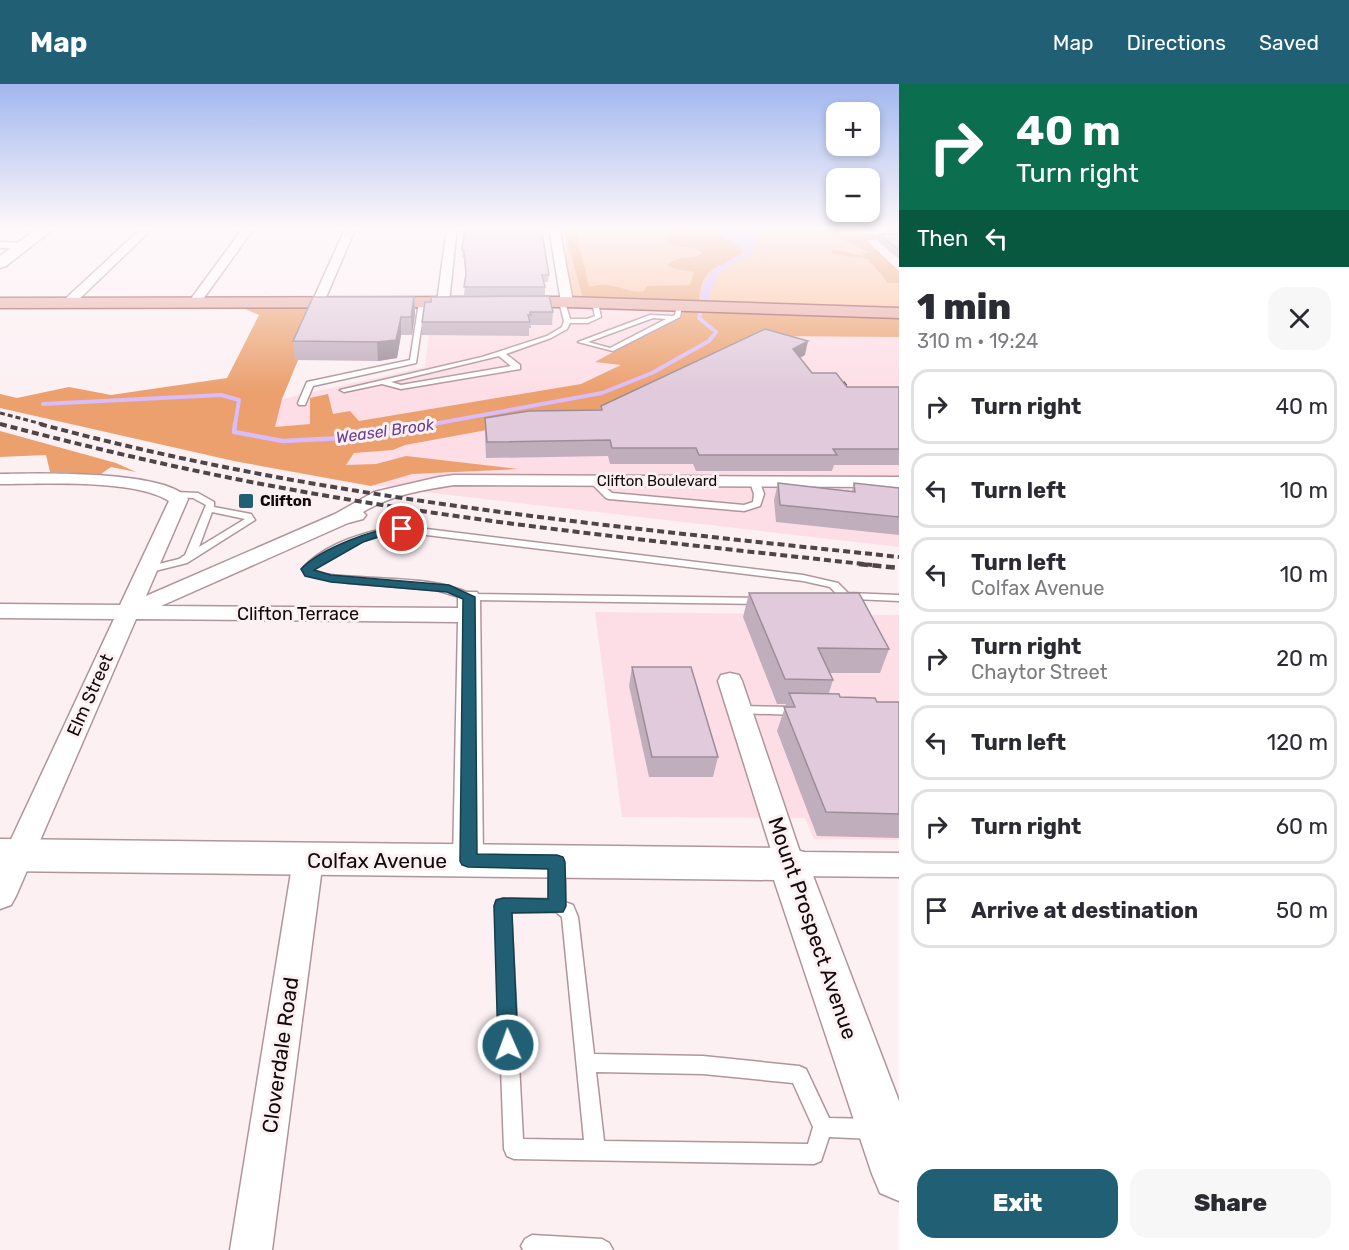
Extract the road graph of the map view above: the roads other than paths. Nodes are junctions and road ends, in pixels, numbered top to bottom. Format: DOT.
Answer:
graph roads {
  1 [pos="91,281"];
  2 [pos="210,281"];
  3 [pos="331,281"];
  4 [pos="445,281"];
  5 [pos="562,281"];
  6 [pos="323,302"];
  7 [pos="422,302"];
  8 [pos="443,302"];
  9 [pos="565,302"];
  10 [pos="0,303"];
  11 [pos="68,303"];
  12 [pos="194,303"];
  13 [pos="595,303"];
  14 [pos="676,312"];
  15 [pos="899,313"];
  16 [pos="567,321"];
  17 [pos="500,353"];
  18 [pos="382,381"];
  19 [pos="344,390"];
  20 [pos="302,403"];
  21 [pos="594,481"];
  22 [pos="3,482"];
  23 [pos="755,482"];
  24 [pos="899,482"];
  25 [pos="175,495"];
  26 [pos="209,509"];
  27 [pos="190,556"];
  28 [pos="147,570"];
  29 [pos="848,596"];
  30 [pos="899,598"];
  31 [pos="469,606"];
  32 [pos="0,611"];
  33 [pos="126,613"];
  34 [pos="730,681"];
  35 [pos="740,710"];
  36 [pos="808,711"];
  37 [pos="9,855"];
  38 [pos="308,860"];
  39 [pos="468,861"];
  40 [pos="557,862"];
  41 [pos="789,864"];
  42 [pos="899,865"];
  43 [pos="0,896"];
  44 [pos="557,906"];
  45 [pos="585,1063"];
  46 [pos="823,1127"];
  47 [pos="884,1130"];
  48 [pos="594,1151"];
  49 [pos="899,1174"];
  50 [pos="532,1246"];
  51 [pos="251,1250"];
  52 [pos="602,1250"];
  1 -- 11 [label="street"];
  2 -- 12 [label="street"];
  3 -- 6 [label="street"];
  4 -- 8 [label="street"];
  5 -- 9 [label="street"];
  6 -- 7 [label="main road"];
  6 -- 12 [label="main road"];
  7 -- 8 [label="main road"];
  7 -- 20 [label="lane"];
  8 -- 9 [label="main road"];
  9 -- 13 [label="main road"];
  9 -- 16 [label="lane"];
  10 -- 11 [label="main road"];
  11 -- 12 [label="main road"];
  13 -- 14 [label="main road"];
  13 -- 16 [label="lane"];
  14 -- 14 [label="lane"];
  14 -- 15 [label="main road"];
  16 -- 17 [label="lane"];
  17 -- 18 [label="lane"];
  17 -- 18 [label="lane"];
  18 -- 19 [label="lane"];
  21 -- 23 [label="street, Clifton Boulevard"];
  21 -- 23 [label="lane"];
  21 -- 33 [label="street, Clifton Boulevard"];
  22 -- 25 [label="street"];
  23 -- 24 [label="street, Clifton Boulevard"];
  25 -- 26 [label="lane"];
  25 -- 28 [label="street, Elm Street"];
  26 -- 27 [label="lane"];
  26 -- 27 [label="lane"];
  27 -- 28 [label="lane"];
  28 -- 33 [label="street, Elm Street"];
  29 -- 30 [label="lane"];
  29 -- 31 [label="lane"];
  29 -- 31 [label="lane"];
  31 -- 33 [label="street, Clifton Terrace"];
  31 -- 39 [label="street"];
  32 -- 33 [label="street, Clifton Boulevard"];
  33 -- 37 [label="street, Elm Street"];
  34 -- 35 [label="street, Mount Prospect Avenue"];
  35 -- 36 [label="lane"];
  35 -- 41 [label="street, Mount Prospect Avenue"];
  37 -- 38 [label="street, Colfax Avenue"];
  37 -- 43 [label="street, Elm Street"];
  38 -- 39 [label="street, Colfax Avenue"];
  38 -- 51 [label="street, Cloverdale Road"];
  39 -- 40 [label="street, Colfax Avenue"];
  40 -- 41 [label="street, Colfax Avenue"];
  40 -- 44 [label="lane"];
  41 -- 42 [label="street, Colfax Avenue"];
  41 -- 47 [label="street, Mount Prospect Avenue"];
  44 -- 45 [label="lane"];
  44 -- 48 [label="lane"];
  45 -- 46 [label="lane"];
  45 -- 48 [label="lane"];
  46 -- 47 [label="lane"];
  46 -- 48 [label="lane"];
  47 -- 49 [label="street, Mount Prospect Avenue"];
  50 -- 52 [label="lane"];
}
